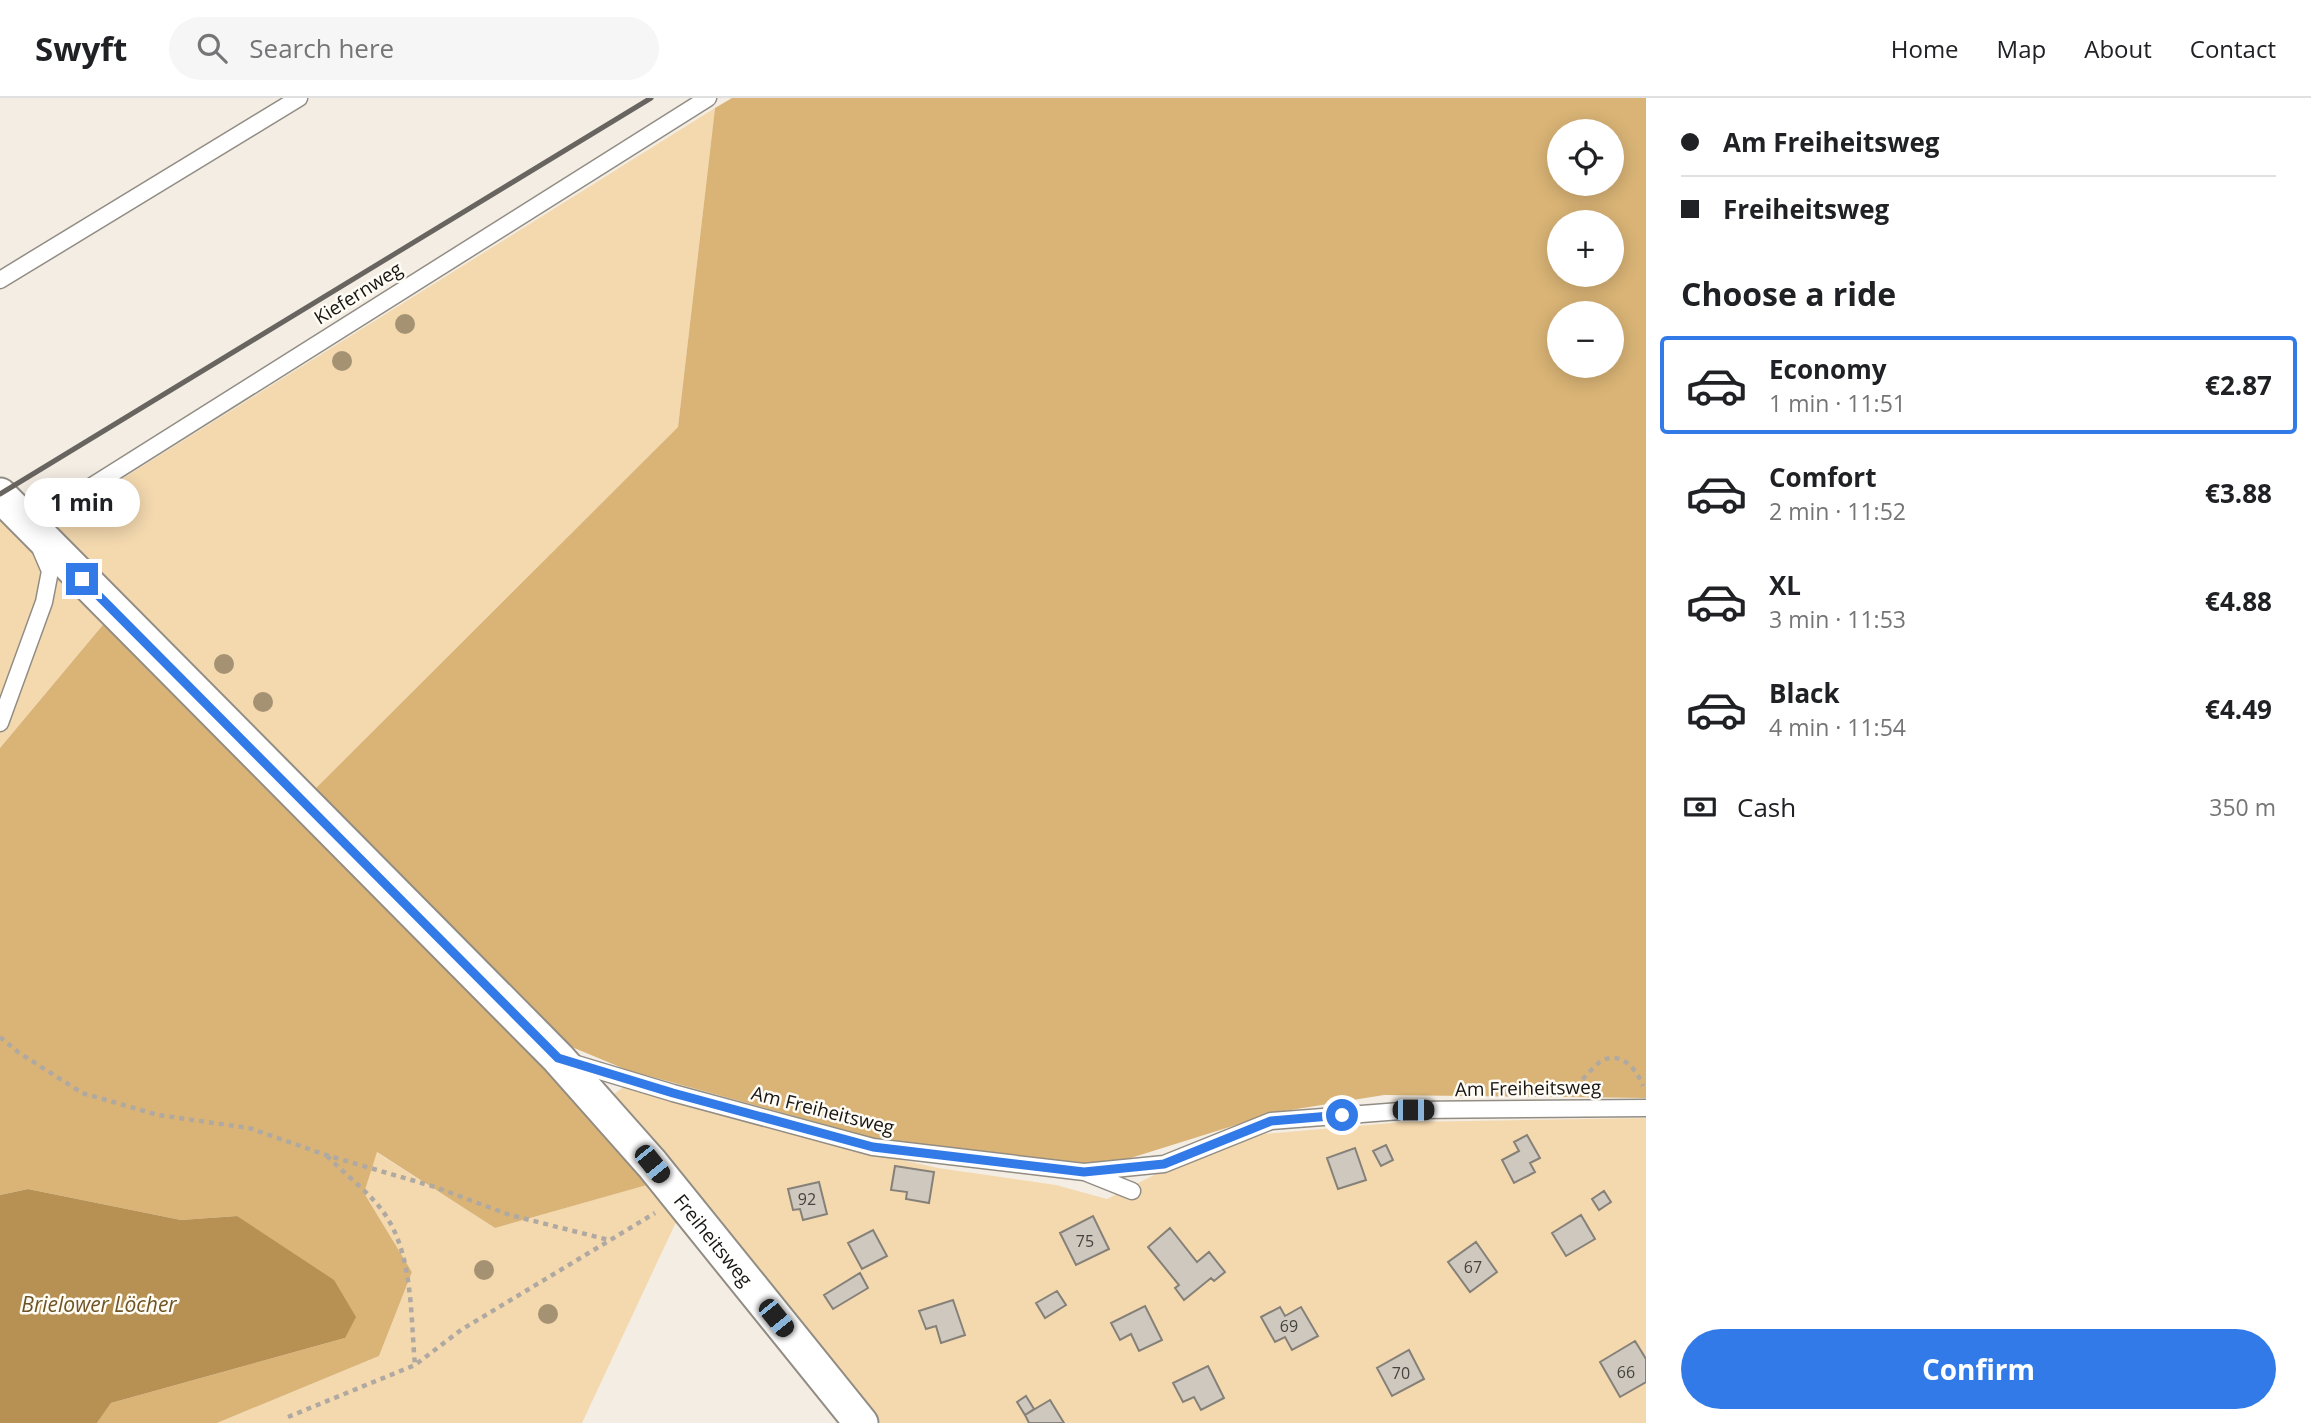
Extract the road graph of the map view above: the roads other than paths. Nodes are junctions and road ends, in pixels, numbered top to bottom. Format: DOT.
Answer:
graph roads {
  1 [pos="299,98"];
  2 [pos="708,98"];
  3 [pos="0,280"];
  4 [pos="0,495"];
  5 [pos="30,524"];
  6 [pos="0,723"];
  7 [pos="558,1058"];
  8 [pos="1645,1108"];
  9 [pos="1084,1172"];
  10 [pos="1132,1191"];
  11 [pos="861,1423"];
  1 -- 3 [label="lane"];
  2 -- 5 [label="lane, Kiefernweg"];
  4 -- 5 [label="street, Freiheitsweg"];
  5 -- 6 [label="lane, Freiheitsweg"];
  5 -- 7 [label="street, Freiheitsweg"];
  7 -- 9 [label="lane, Am Freiheitsweg"];
  7 -- 11 [label="street, Freiheitsweg"];
  8 -- 9 [label="lane, Am Freiheitsweg"];
  9 -- 10 [label="lane, Am Freiheitsweg"];
}
